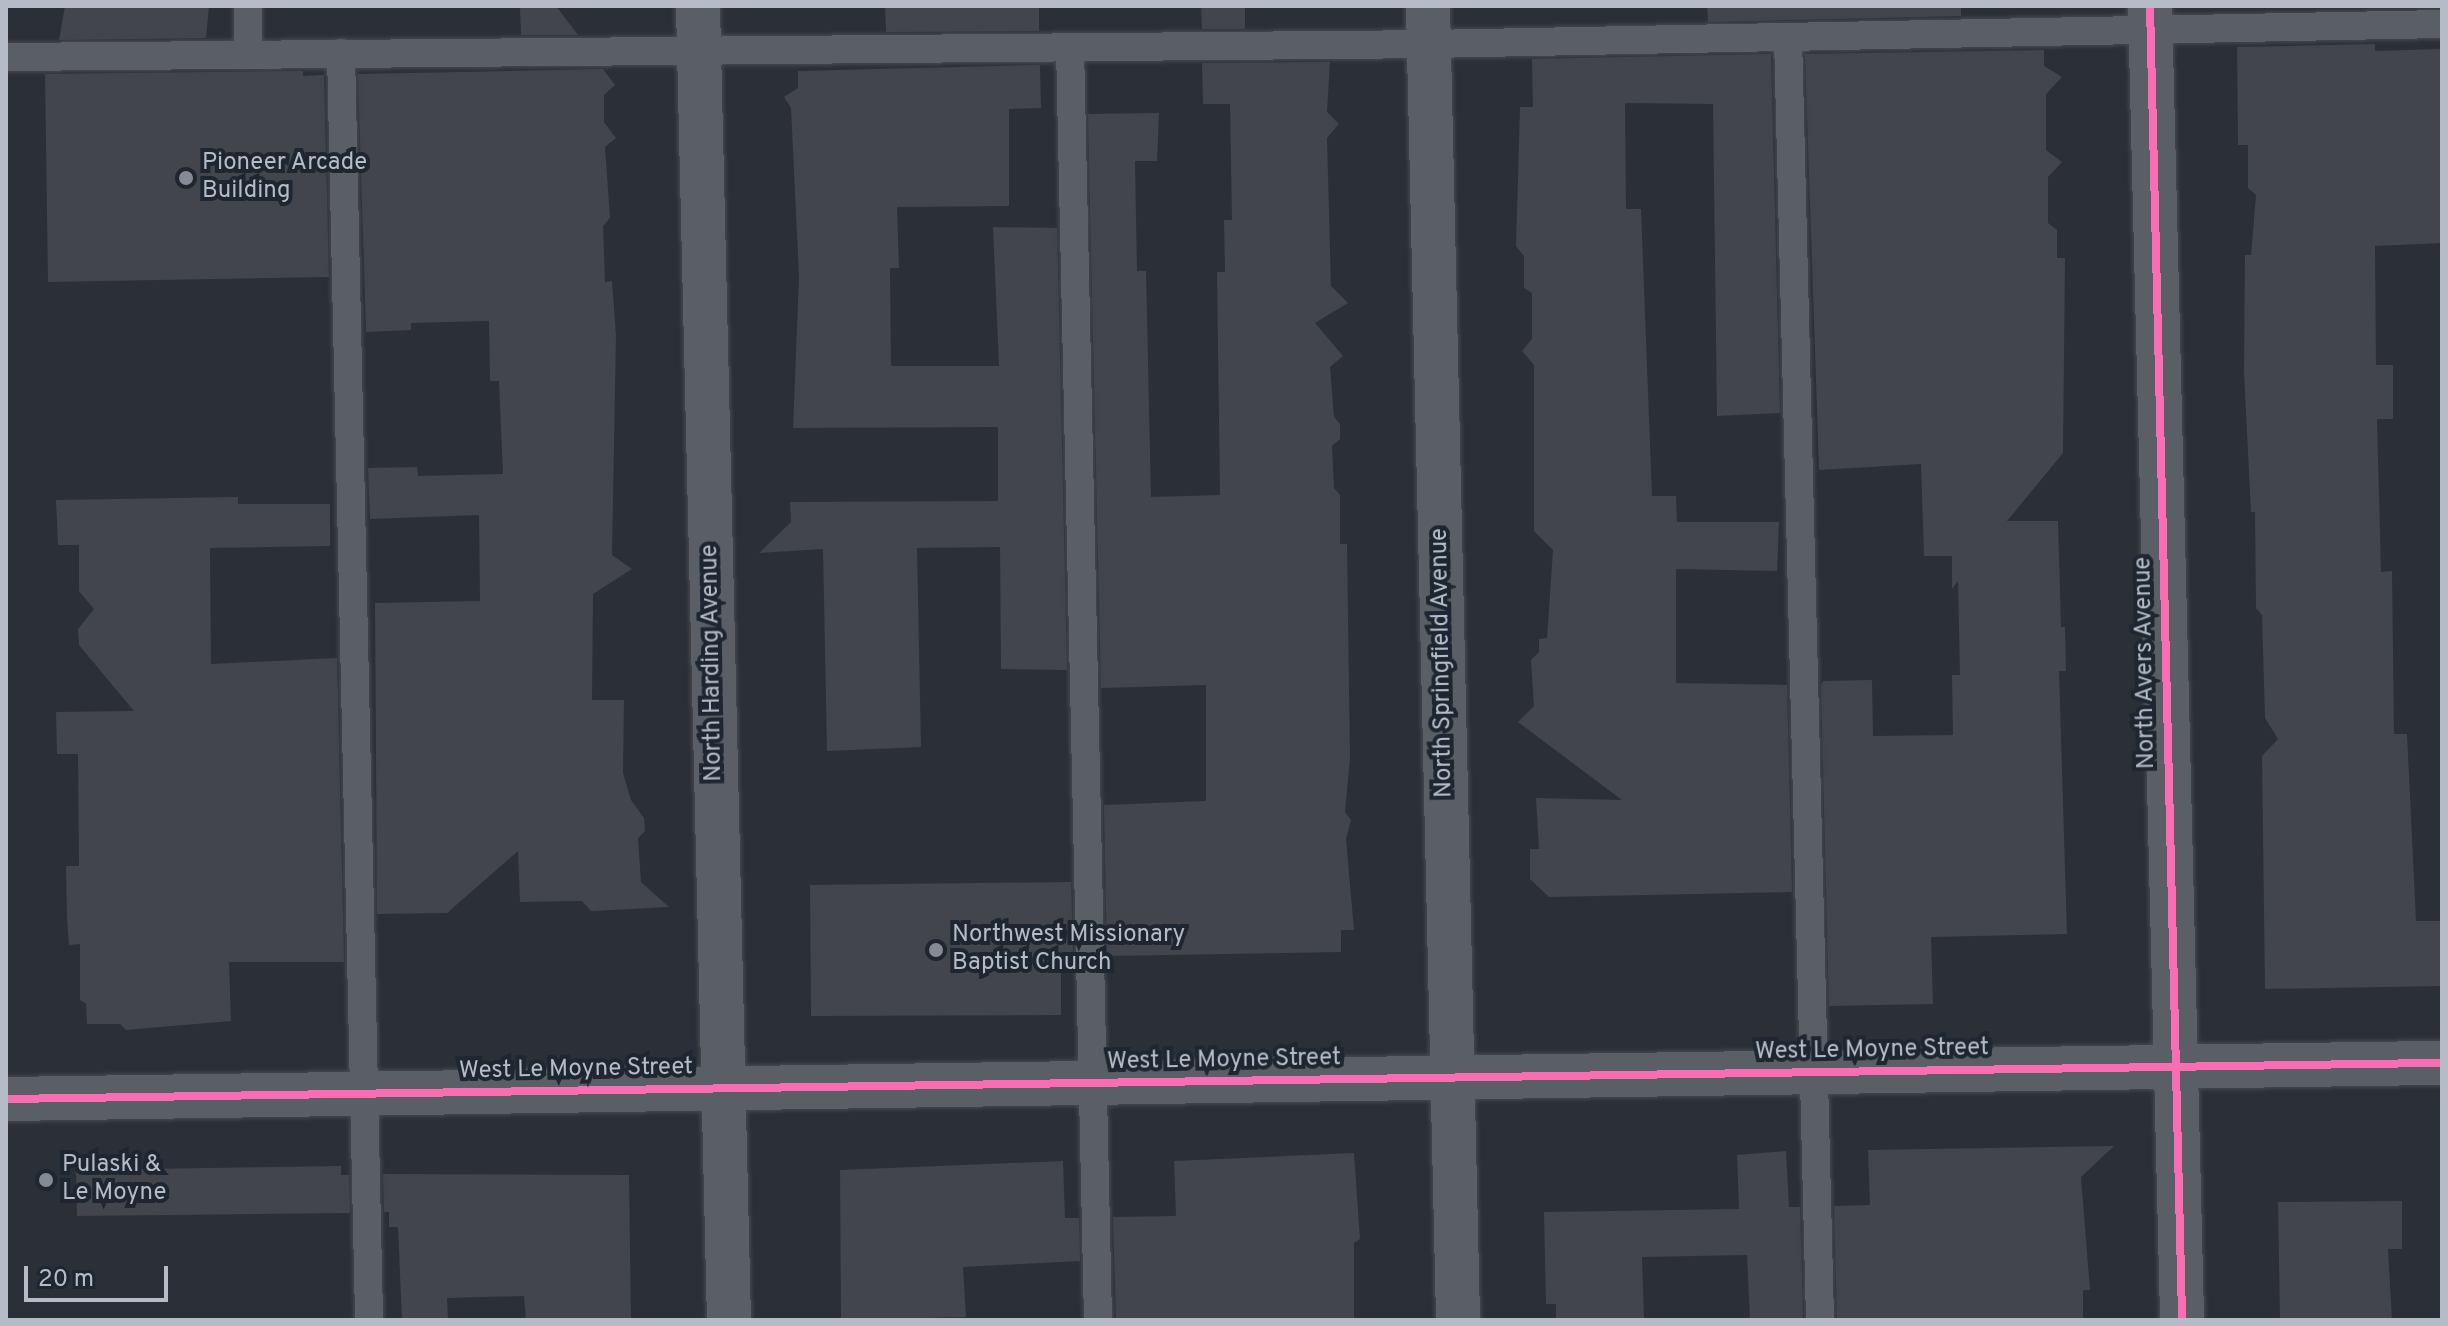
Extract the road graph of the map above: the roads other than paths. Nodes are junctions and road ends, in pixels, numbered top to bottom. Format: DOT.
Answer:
graph roads {
  1 [pos="248,6"];
  2 [pos="698,6"];
  3 [pos="2150,18"];
  4 [pos="2442,24"];
  5 [pos="1429,25"];
  6 [pos="1788,37"];
  7 [pos="1070,47"];
  8 [pos="699,49"];
  9 [pos="341,53"];
  10 [pos="248,54"];
  11 [pos="6,57"];
  12 [pos="2442,1063"];
  13 [pos="2176,1067"];
  14 [pos="1815,1072"];
  15 [pos="1452,1077"];
  16 [pos="1092,1083"];
  17 [pos="724,1088"];
  18 [pos="365,1093"];
  19 [pos="6,1099"];
  20 [pos="369,1320"];
  21 [pos="729,1320"];
  22 [pos="1098,1320"];
  23 [pos="1458,1320"];
  24 [pos="1820,1320"];
  25 [pos="2182,1320"];
  1 -- 10 [label="lane"];
  2 -- 8 [label="street, North Harding Avenue"];
  3 -- 4 [label="lane"];
  3 -- 6 [label="lane"];
  3 -- 13 [label="street, North Avers Avenue"];
  5 -- 6 [label="lane"];
  5 -- 7 [label="lane"];
  5 -- 15 [label="street, North Springfield Avenue"];
  6 -- 14 [label="lane"];
  7 -- 8 [label="lane"];
  7 -- 16 [label="lane"];
  8 -- 9 [label="lane"];
  8 -- 17 [label="street, North Harding Avenue"];
  9 -- 10 [label="lane"];
  9 -- 18 [label="lane"];
  10 -- 11 [label="lane"];
  12 -- 13 [label="street, West Le Moyne Street"];
  13 -- 14 [label="street, West Le Moyne Street"];
  13 -- 25 [label="street, North Avers Avenue"];
  14 -- 15 [label="street, West Le Moyne Street"];
  14 -- 24 [label="lane"];
  15 -- 16 [label="street, West Le Moyne Street"];
  15 -- 23 [label="street, North Springfield Avenue"];
  16 -- 17 [label="street, West Le Moyne Street"];
  16 -- 22 [label="lane"];
  17 -- 18 [label="street, West Le Moyne Street"];
  17 -- 21 [label="street, North Harding Avenue"];
  18 -- 19 [label="street, West Le Moyne Street"];
  18 -- 20 [label="lane"];
}
